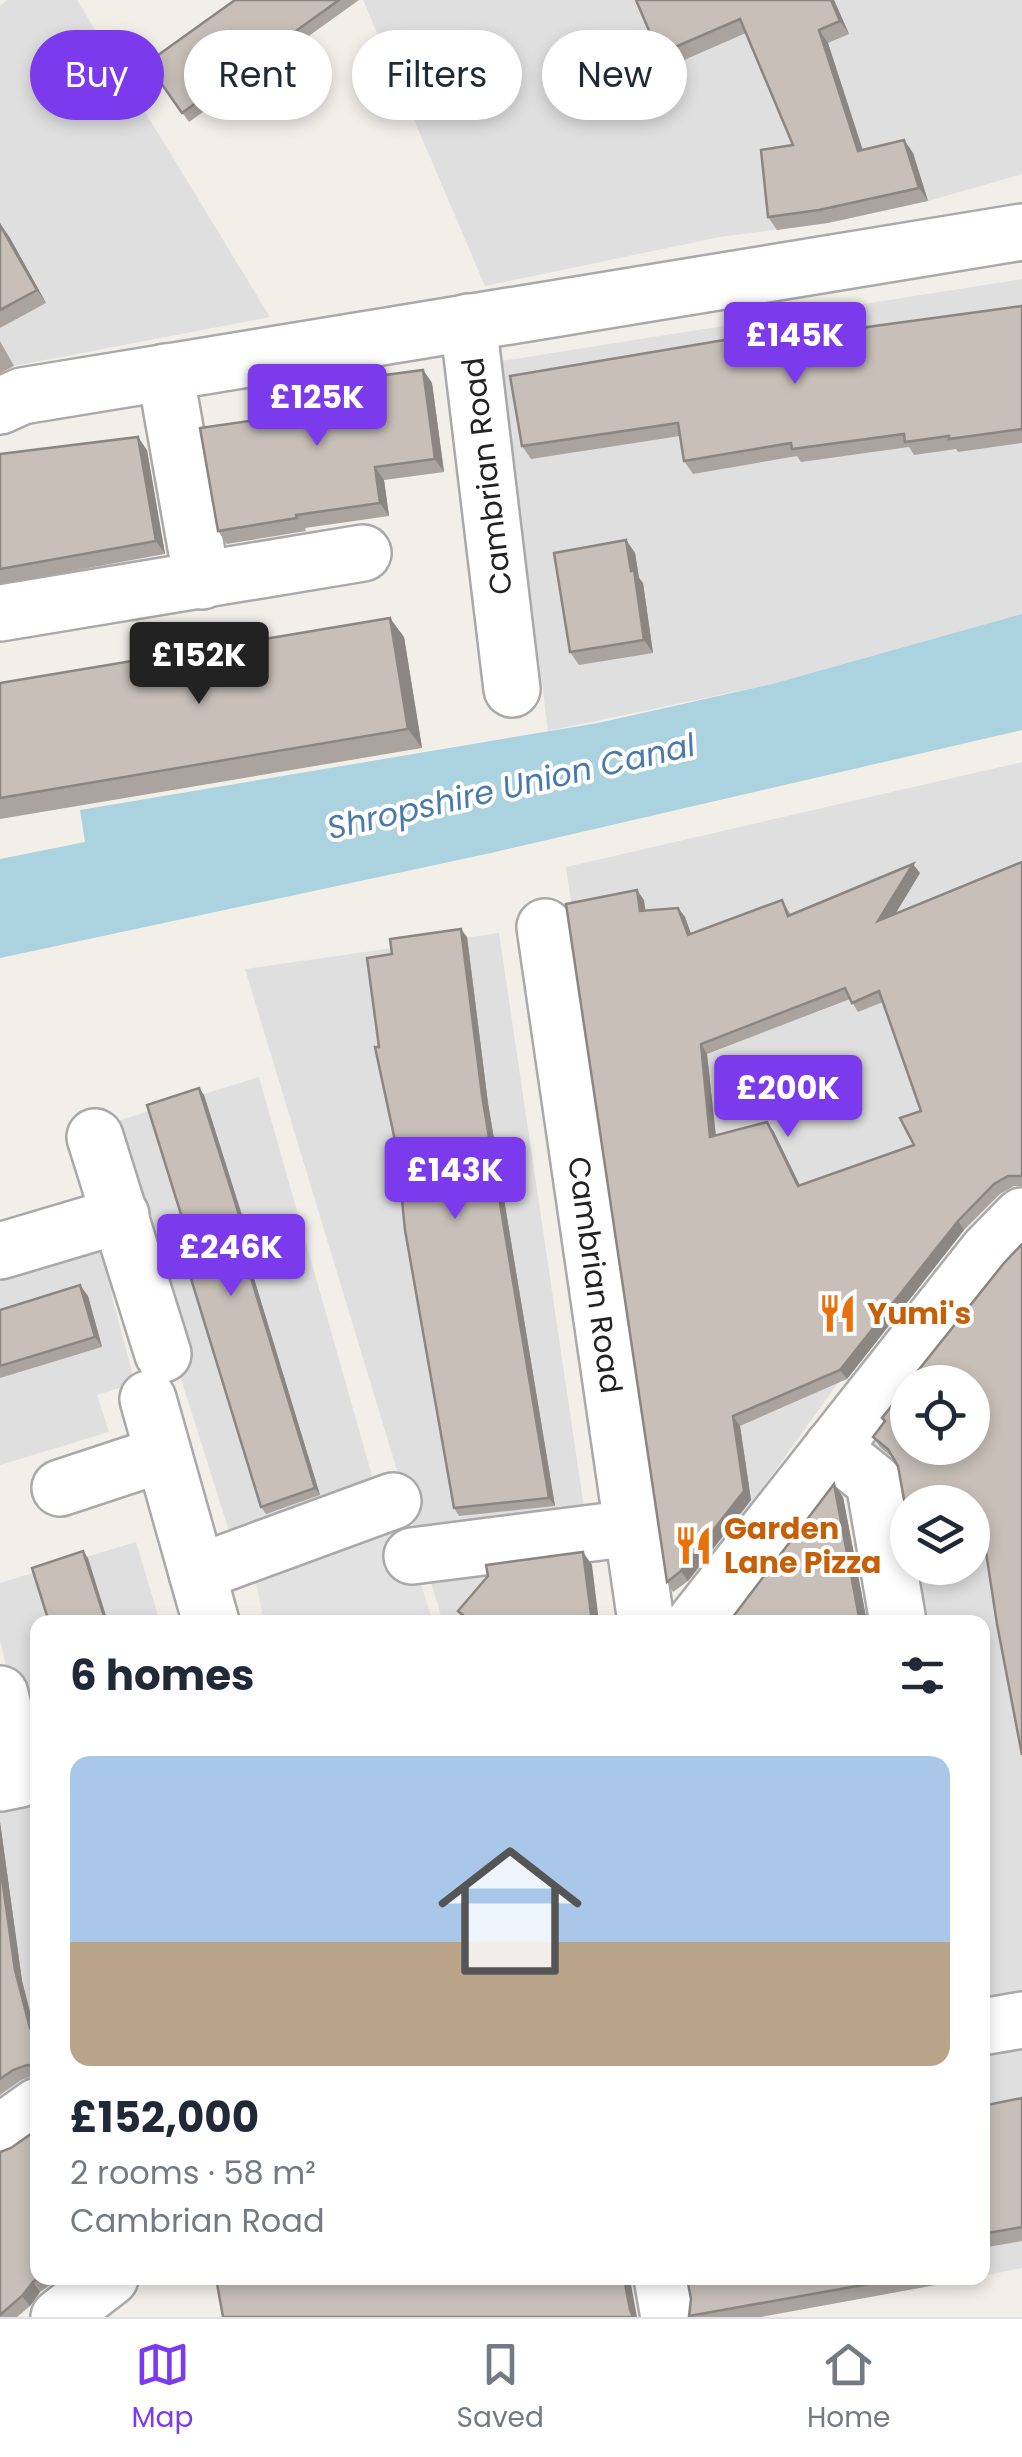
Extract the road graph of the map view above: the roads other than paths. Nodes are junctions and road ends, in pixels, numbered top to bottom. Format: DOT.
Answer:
graph roads {
  1 [pos="1022,232"];
  2 [pos="468,322"];
  3 [pos="165,372"];
  4 [pos="0,406"];
  5 [pos="363,553"];
  6 [pos="202,581"];
  7 [pos="0,612"];
  8 [pos="512,689"];
  9 [pos="545,928"];
  10 [pos="95,1137"];
  11 [pos="120,1216"];
  12 [pos="1022,1216"];
  13 [pos="0,1251"];
  14 [pos="832,1448"];
  15 [pos="163,1454"];
  16 [pos="60,1488"];
  17 [pos="393,1501"];
  18 [pos="632,1528"];
  19 [pos="412,1556"];
  20 [pos="204,1598"];
  21 [pos="645,1615"];
  22 [pos="701,1615"];
  23 [pos="897,1615"];
  24 [pos="0,1694"];
  25 [pos="0,1784"];
  26 [pos="1022,2020"];
  27 [pos="990,2026"];
  28 [pos="30,2112"];
  29 [pos="0,2133"];
  30 [pos="101,2285"];
  31 [pos="663,2285"];
  32 [pos="58,2317"];
  33 [pos="670,2317"];
  1 -- 2 [label="street"];
  2 -- 3 [label="street"];
  2 -- 8 [label="street, Cambrian Road"];
  3 -- 4 [label="street"];
  3 -- 6 [label="street"];
  5 -- 6 [label="street"];
  6 -- 7 [label="street"];
  9 -- 18 [label="street, Cambrian Road"];
  10 -- 11 [label="street"];
  11 -- 13 [label="street"];
  11 -- 15 [label="street"];
  12 -- 14 [label="street"];
  14 -- 22 [label="street"];
  14 -- 23 [label="street"];
  15 -- 16 [label="street"];
  15 -- 20 [label="street"];
  17 -- 20 [label="street"];
  18 -- 19 [label="street"];
  18 -- 21 [label="street, Cambrian Road"];
  24 -- 25 [label="street"];
  26 -- 27 [label="street"];
  28 -- 29 [label="street"];
  30 -- 32 [label="street"];
  31 -- 33 [label="street"];
}
